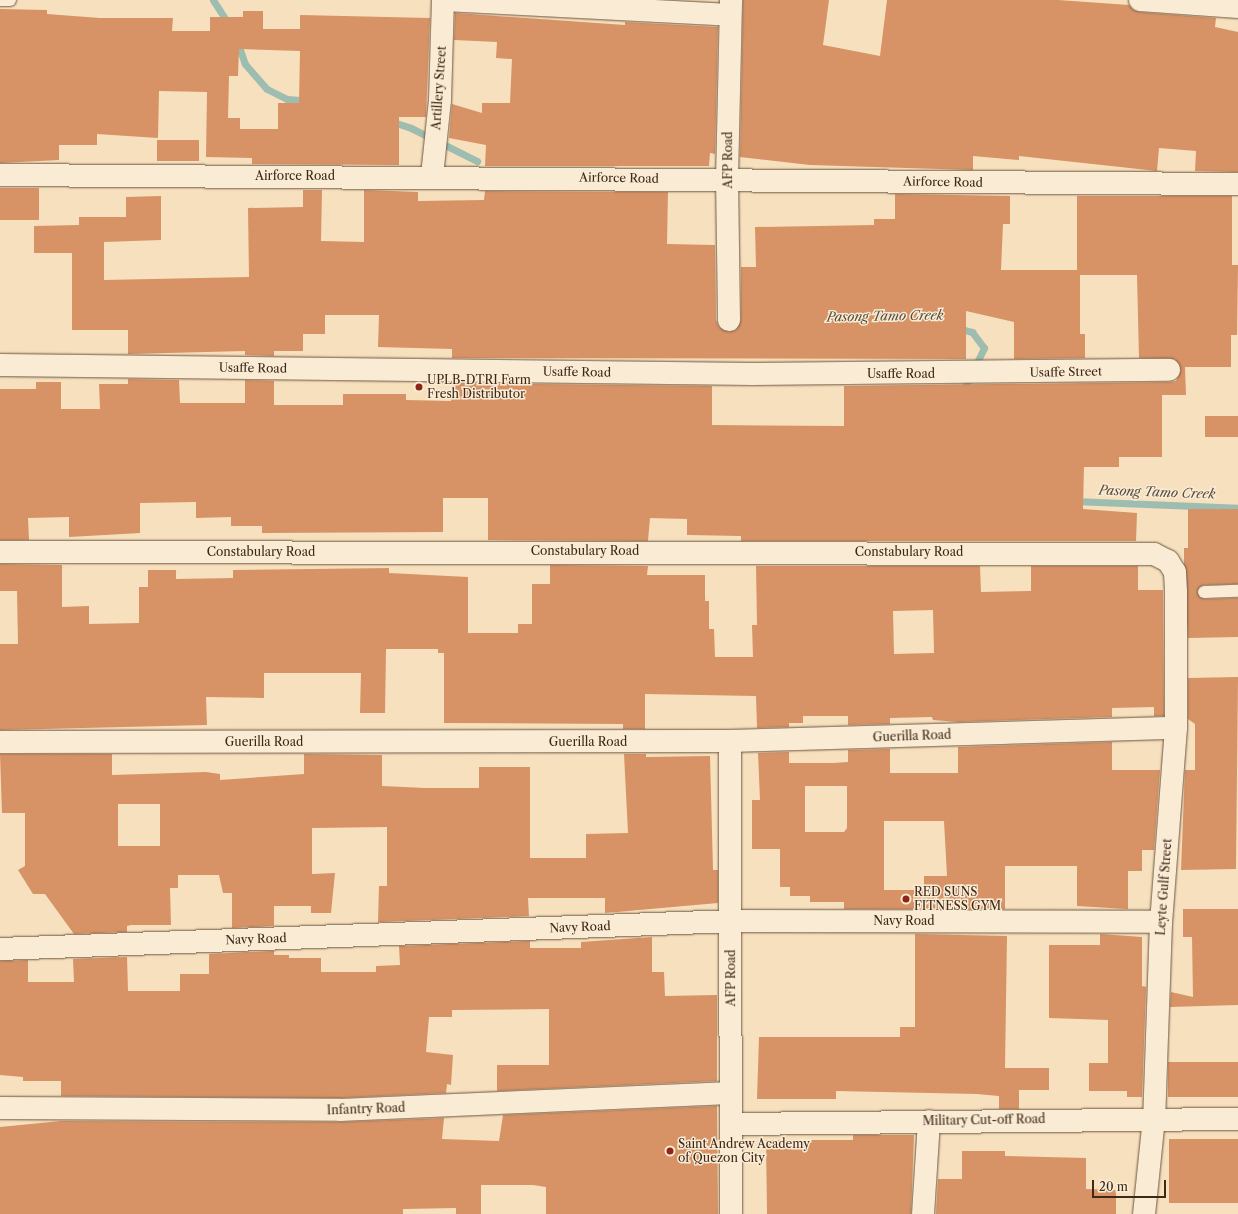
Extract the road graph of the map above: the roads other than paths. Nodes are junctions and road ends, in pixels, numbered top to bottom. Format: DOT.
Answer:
graph roads {
  1 [pos="0,0"];
  2 [pos="10,0"];
  3 [pos="443,0"];
  4 [pos="446,0"];
  5 [pos="1140,0"];
  6 [pos="1238,7"];
  7 [pos="730,8"];
  8 [pos="0,175"];
  9 [pos="432,176"];
  10 [pos="727,180"];
  11 [pos="1238,184"];
  12 [pos="729,320"];
  13 [pos="0,365"];
  14 [pos="1169,370"];
  15 [pos="971,374"];
  16 [pos="0,552"];
  17 [pos="1168,561"];
  18 [pos="1238,591"];
  19 [pos="1204,592"];
  20 [pos="1176,728"];
  21 [pos="730,741"];
  22 [pos="0,742"];
  23 [pos="731,921"];
  24 [pos="1161,922"];
  25 [pos="0,949"];
  26 [pos="731,1093"];
  27 [pos="0,1108"];
  28 [pos="1154,1118"];
  29 [pos="1238,1119"];
  30 [pos="929,1121"];
  31 [pos="731,1124"];
  32 [pos="731,1214"];
  33 [pos="923,1214"];
  34 [pos="1144,1214"];
  1 -- 2 [label="lane"];
  3 -- 9 [label="street, Artillery Street"];
  4 -- 7 [label="street"];
  5 -- 6 [label="street"];
  7 -- 10 [label="street, AFP Road"];
  8 -- 9 [label="street, Airforce Road"];
  9 -- 10 [label="street, Airforce Road"];
  10 -- 11 [label="street, Airforce Road"];
  10 -- 12 [label="street, AFP Road"];
  13 -- 15 [label="street, Usaffe Road"];
  14 -- 15 [label="street, Usaffe Street"];
  16 -- 17 [label="street, Constabulary Road"];
  17 -- 20 [label="street, Leyte Gulf Street"];
  18 -- 19 [label="lane"];
  20 -- 21 [label="street, Guerilla Road"];
  20 -- 24 [label="street, Leyte Gulf Street"];
  21 -- 22 [label="street, Guerilla Road"];
  21 -- 23 [label="street, AFP Road"];
  23 -- 24 [label="street, Navy Road"];
  23 -- 25 [label="street, Navy Road"];
  23 -- 26 [label="street, AFP Road"];
  24 -- 28 [label="street, Leyte Gulf Street"];
  26 -- 27 [label="street, Infantry Road"];
  26 -- 31 [label="street, AFP Road"];
  28 -- 29 [label="street, Military Cut-off Road"];
  28 -- 30 [label="street, Military Cut-off Road"];
  28 -- 34 [label="street, Leyte Gulf Street"];
  30 -- 31 [label="street, Military Cut-off Road"];
  30 -- 33 [label="street"];
  31 -- 32 [label="street, AFP Road"];
}
